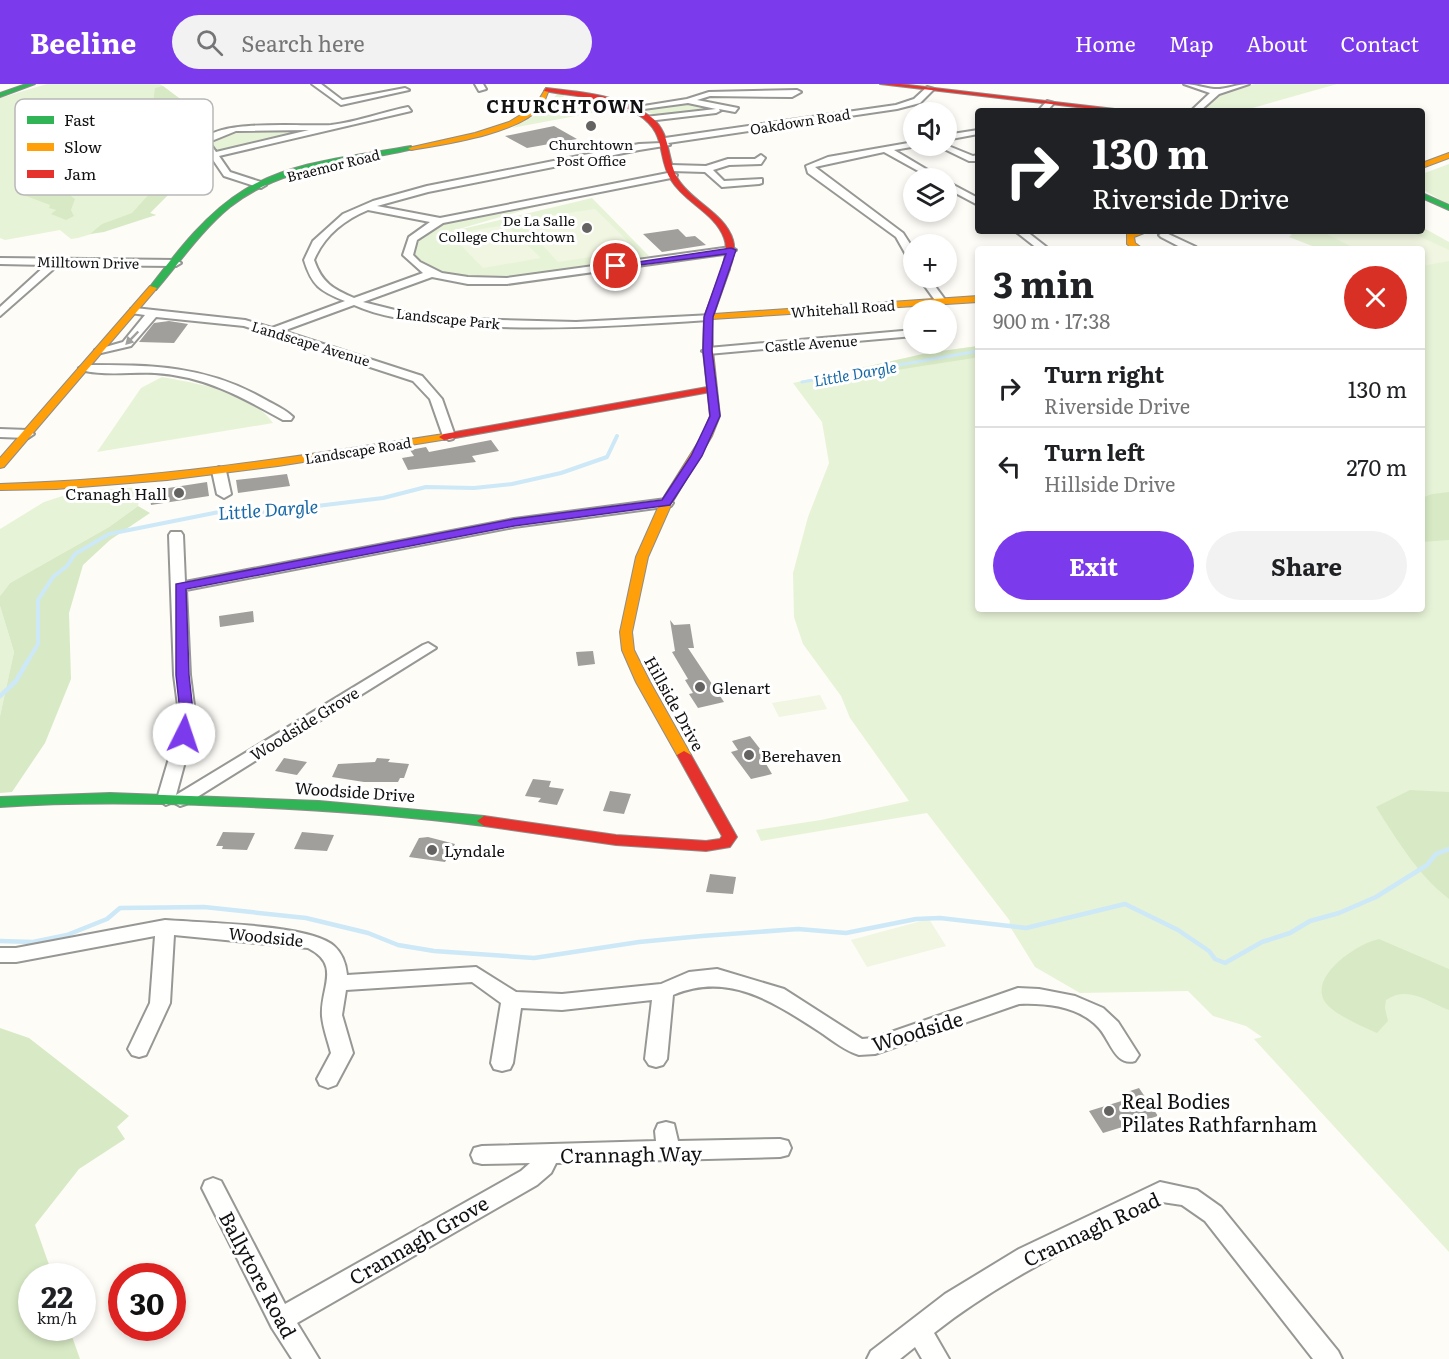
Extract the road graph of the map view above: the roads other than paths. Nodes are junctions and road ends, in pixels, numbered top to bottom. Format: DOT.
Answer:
graph roads {
  1 [pos="32,84"];
  2 [pos="316,84"];
  3 [pos="883,84"];
  4 [pos="1188,84"];
  5 [pos="1245,84"];
  6 [pos="545,87"];
  7 [pos="930,89"];
  8 [pos="405,90"];
  9 [pos="1216,92"];
  10 [pos="767,93"];
  11 [pos="0,95"];
  12 [pos="688,101"];
  13 [pos="1046,107"];
  14 [pos="1067,108"];
  15 [pos="1198,108"];
  16 [pos="408,109"];
  17 [pos="629,109"];
  18 [pos="720,110"];
  19 [pos="735,110"];
  20 [pos="648,119"];
  21 [pos="331,127"];
  22 [pos="975,133"];
  23 [pos="213,136"];
  24 [pos="957,136"];
  25 [pos="666,143"];
  26 [pos="903,146"];
  27 [pos="885,149"];
  28 [pos="957,152"];
  29 [pos="214,155"];
  30 [pos="1449,155"];
  31 [pos="761,158"];
  32 [pos="975,159"];
  33 [pos="961,161"];
  34 [pos="1425,165"];
  35 [pos="919,168"];
  36 [pos="707,169"];
  37 [pos="672,172"];
  38 [pos="750,180"];
  39 [pos="261,185"];
  40 [pos="957,190"];
  41 [pos="1425,196"];
  42 [pos="975,200"];
  43 [pos="368,207"];
  44 [pos="1449,208"];
  45 [pos="440,221"];
  46 [pos="1024,234"];
  47 [pos="1136,234"];
  48 [pos="1164,235"];
  49 [pos="903,240"];
  50 [pos="1040,246"];
  51 [pos="1134,246"];
  52 [pos="1186,246"];
  53 [pos="731,250"];
  54 [pos="0,261"];
  55 [pos="56,261"];
  56 [pos="176,263"];
  57 [pos="433,273"];
  58 [pos="975,299"];
  59 [pos="957,300"];
  60 [pos="354,302"];
  61 [pos="903,304"];
  62 [pos="135,311"];
  63 [pos="154,312"];
  64 [pos="0,313"];
  65 [pos="708,317"];
  66 [pos="273,331"];
  67 [pos="903,334"];
  68 [pos="101,350"];
  69 [pos="708,351"];
  70 [pos="85,368"];
  71 [pos="713,389"];
  72 [pos="287,417"];
  73 [pos="0,434"];
  74 [pos="28,434"];
  75 [pos="449,436"];
  76 [pos="0,465"];
  77 [pos="219,471"];
  78 [pos="0,487"];
  79 [pos="224,494"];
  80 [pos="666,503"];
  81 [pos="176,535"];
  82 [pos="180,587"];
  83 [pos="428,648"];
  84 [pos="173,800"];
  85 [pos="0,802"];
  86 [pos="706,846"];
  87 [pos="165,927"];
  88 [pos="0,955"];
  89 [pos="337,983"];
  90 [pos="663,991"];
  91 [pos="512,1000"];
  92 [pos="139,1049"];
  93 [pos="1128,1055"];
  94 [pos="656,1059"];
  95 [pos="502,1063"];
  96 [pos="328,1079"];
  97 [pos="780,1148"];
  98 [pos="482,1155"];
  99 [pos="549,1155"];
  100 [pos="213,1188"];
  101 [pos="281,1320"];
  102 [pos="918,1330"];
  103 [pos="306,1359"];
  104 [pos="880,1359"];
  105 [pos="936,1359"];
  106 [pos="1329,1359"];
  1 -- 11 [label="street"];
  2 -- 8 [label="street"];
  3 -- 7 [label="street"];
  4 -- 9 [label="street"];
  5 -- 9 [label="street"];
  6 -- 17 [label="street"];
  6 -- 39 [label="street, Braemor Road"];
  7 -- 13 [label="street"];
  7 -- 25 [label="street, Oakdown Road"];
  9 -- 15 [label="street"];
  10 -- 12 [label="street"];
  12 -- 17 [label="street"];
  12 -- 19 [label="street"];
  13 -- 14 [label="street"];
  16 -- 21 [label="street"];
  17 -- 20 [label="street"];
  18 -- 20 [label="street"];
  20 -- 25 [label="street"];
  21 -- 23 [label="street"];
  21 -- 29 [label="street"];
  22 -- 24 [label="street"];
  25 -- 37 [label="street"];
  25 -- 43 [label="street, Landscape Park"];
  26 -- 27 [label="street"];
  27 -- 35 [label="street"];
  27 -- 49 [label="street"];
  28 -- 32 [label="street"];
  29 -- 39 [label="street"];
  30 -- 34 [label="street"];
  31 -- 36 [label="street"];
  32 -- 33 [label="street"];
  36 -- 37 [label="street"];
  36 -- 38 [label="street"];
  37 -- 45 [label="street"];
  37 -- 53 [label="street"];
  39 -- 56 [label="street, Braemor Road"];
  40 -- 42 [label="street"];
  41 -- 44 [label="street"];
  43 -- 45 [label="street"];
  43 -- 60 [label="street, Landscape Park"];
  45 -- 57 [label="street"];
  46 -- 50 [label="street"];
  47 -- 51 [label="street"];
  48 -- 52 [label="street"];
  53 -- 57 [label="street"];
  53 -- 65 [label="street, Hillside Drive"];
  54 -- 55 [label="street, Milltown Drive"];
  55 -- 56 [label="street, Milltown Drive"];
  55 -- 64 [label="street"];
  56 -- 62 [label="street, Braemor Road"];
  57 -- 60 [label="street"];
  58 -- 59 [label="street, Whitehall Road"];
  60 -- 65 [label="street, Landscape Park"];
  60 -- 66 [label="street"];
  61 -- 65 [label="street, Whitehall Road"];
  62 -- 63 [label="street, Landscape Avenue"];
  62 -- 68 [label="street, Braemor Road"];
  63 -- 66 [label="street, Landscape Avenue"];
  63 -- 68 [label="street, one-way"];
  65 -- 69 [label="street, Hillside Drive"];
  66 -- 75 [label="street, Landscape Avenue"];
  67 -- 69 [label="street, Castle Avenue"];
  68 -- 70 [label="street, Braemor Road"];
  69 -- 71 [label="street, Hillside Drive"];
  70 -- 72 [label="street"];
  70 -- 74 [label="street, Braemor Road"];
  71 -- 75 [label="street, Landscape Road"];
  71 -- 80 [label="street, Hillside Drive"];
  73 -- 74 [label="street"];
  74 -- 76 [label="street, Braemor Road"];
  75 -- 77 [label="street, Landscape Road"];
  77 -- 78 [label="street, Landscape Road"];
  77 -- 79 [label="street"];
  80 -- 82 [label="street"];
  80 -- 86 [label="street, Hillside Drive"];
  81 -- 82 [label="street"];
  82 -- 84 [label="street"];
  83 -- 84 [label="street, Woodside Grove"];
  84 -- 85 [label="street, Woodside Drive"];
  84 -- 86 [label="street, Woodside Drive"];
  87 -- 88 [label="street, Woodside"];
  87 -- 89 [label="street, Woodside"];
  87 -- 92 [label="street"];
  89 -- 91 [label="street"];
  89 -- 96 [label="street, Woodside"];
  90 -- 91 [label="street, Woodside"];
  90 -- 93 [label="street, Woodside"];
  90 -- 94 [label="street"];
  91 -- 95 [label="street"];
  97 -- 99 [label="street, Crannagh Way"];
  98 -- 99 [label="street, Crannagh Way"];
  99 -- 101 [label="street, Crannagh Grove"];
  100 -- 101 [label="street, Ballytore Road"];
  101 -- 103 [label="street, Ballytore Road"];
  102 -- 104 [label="street, Crannagh Road"];
  102 -- 105 [label="street"];
  102 -- 106 [label="street, Crannagh Road"];
}
